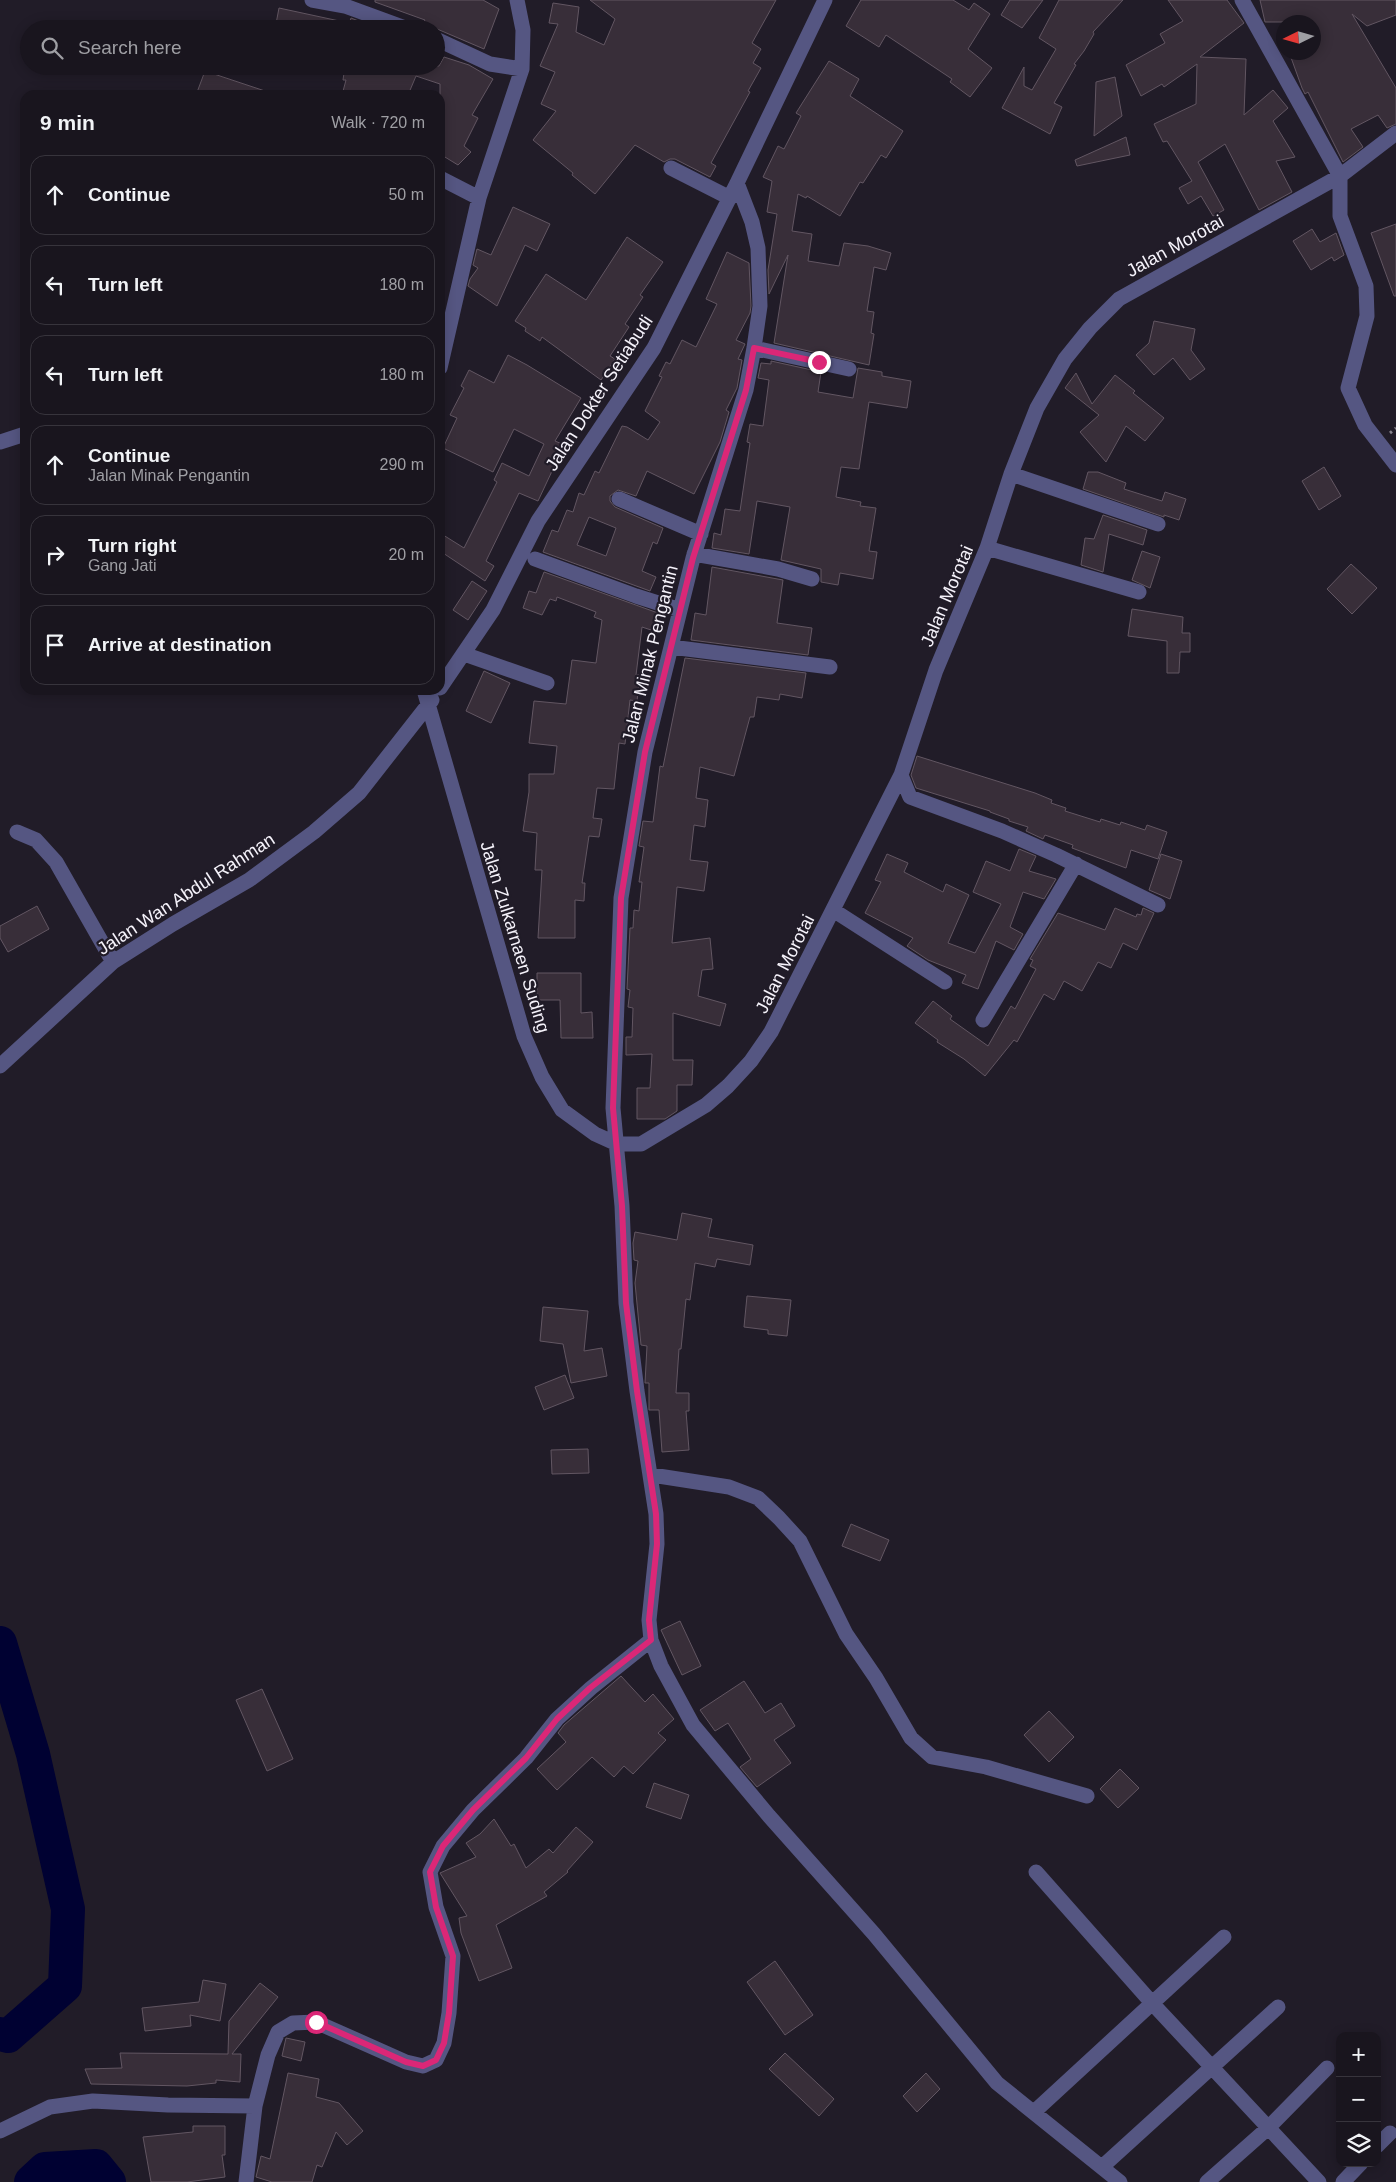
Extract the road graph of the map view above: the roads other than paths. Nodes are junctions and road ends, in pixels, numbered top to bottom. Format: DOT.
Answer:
graph roads {
  1 [pos="312,0"];
  2 [pos="517,0"];
  3 [pos="825,0"];
  4 [pos="1242,0"];
  5 [pos="383,20"];
  6 [pos="445,43"];
  7 [pos="522,69"];
  8 [pos="1396,132"];
  9 [pos="671,168"];
  10 [pos="1340,176"];
  11 [pos="445,181"];
  12 [pos="737,183"];
  13 [pos="479,198"];
  14 [pos="730,198"];
  15 [pos="445,328"];
  16 [pos="754,348"];
  17 [pos="849,369"];
  18 [pos="20,436"];
  19 [pos="0,442"];
  20 [pos="1396,465"];
  21 [pos="1011,474"];
  22 [pos="620,499"];
  23 [pos="1158,524"];
  24 [pos="700,534"];
  25 [pos="987,548"];
  26 [pos="694,554"];
  27 [pos="535,559"];
  28 [pos="812,579"];
  29 [pos="1139,592"];
  30 [pos="680,610"];
  31 [pos="671,647"];
  32 [pos="464,654"];
  33 [pos="830,667"];
  34 [pos="445,681"];
  35 [pos="547,683"];
  36 [pos="425,695"];
  37 [pos="435,695"];
  38 [pos="428,706"];
  39 [pos="901,776"];
  40 [pos="17,832"];
  41 [pos="1076,864"];
  42 [pos="1158,905"];
  43 [pos="833,910"];
  44 [pos="113,962"];
  45 [pos="945,982"];
  46 [pos="983,1020"];
  47 [pos="0,1066"];
  48 [pos="617,1144"];
  49 [pos="652,1475"];
  50 [pos="651,1640"];
  51 [pos="1087,1796"];
  52 [pos="1036,1872"];
  53 [pos="1224,1937"];
  54 [pos="1152,2003"];
  55 [pos="1278,2007"];
  56 [pos="1212,2068"];
  57 [pos="1327,2068"];
  58 [pos="255,2106"];
  59 [pos="1034,2112"];
  60 [pos="1268,2128"];
  61 [pos="0,2131"];
  62 [pos="1390,2133"];
  63 [pos="1381,2142"];
  64 [pos="1103,2166"];
  65 [pos="1357,2167"];
  66 [pos="246,2182"];
  67 [pos="1120,2182"];
  68 [pos="1207,2182"];
  69 [pos="1319,2182"];
  70 [pos="1343,2182"];
  1 -- 5 [label="street"];
  2 -- 7 [label="street"];
  3 -- 12 [label="street, Jalan Dokter Setiabudi"];
  4 -- 10 [label="street"];
  6 -- 7 [label="street"];
  7 -- 13 [label="street"];
  8 -- 10 [label="street, Jalan Morotai"];
  9 -- 14 [label="street"];
  10 -- 20 [label="street"];
  10 -- 21 [label="street, Jalan Morotai"];
  11 -- 13 [label="street"];
  12 -- 14 [label="street, Jalan Dokter Setiabudi"];
  12 -- 16 [label="street, Jalan Minak Pengantin"];
  13 -- 15 [label="street"];
  14 -- 32 [label="street, Jalan Dokter Setiabudi"];
  16 -- 17 [label="street"];
  16 -- 24 [label="street, Jalan Minak Pengantin"];
  18 -- 19 [label="street"];
  21 -- 23 [label="street"];
  21 -- 25 [label="street, Jalan Morotai"];
  22 -- 24 [label="street"];
  24 -- 26 [label="street, Jalan Minak Pengantin"];
  25 -- 29 [label="street"];
  25 -- 39 [label="street, Jalan Morotai"];
  26 -- 28 [label="street"];
  26 -- 30 [label="street, Jalan Minak Pengantin"];
  27 -- 30 [label="street"];
  30 -- 31 [label="street, Jalan Minak Pengantin"];
  31 -- 33 [label="street"];
  31 -- 48 [label="street, Jalan Minak Pengantin"];
  32 -- 34 [label="street, Jalan Dokter Setiabudi"];
  32 -- 35 [label="street"];
  36 -- 38 [label="street, Jalan Zulkarnaen Suding"];
  37 -- 38 [label="street, Jalan Dokter Setiabudi"];
  38 -- 44 [label="street, Jalan Wan Abdul Rahman"];
  38 -- 48 [label="street, Jalan Zulkarnaen Suding"];
  39 -- 41 [label="street"];
  39 -- 43 [label="street, Jalan Morotai"];
  40 -- 44 [label="street"];
  41 -- 42 [label="street"];
  41 -- 46 [label="street"];
  43 -- 45 [label="street"];
  43 -- 48 [label="street, Jalan Morotai"];
  44 -- 47 [label="street, Jalan Wan Abdul Rahman"];
  48 -- 49 [label="street, Jalan Minak Pengantin"];
  49 -- 50 [label="street, Jalan Minak Pengantin"];
  49 -- 51 [label="street"];
  50 -- 58 [label="street"];
  50 -- 59 [label="street, Jalan Minak Pengantin"];
  52 -- 54 [label="street"];
  53 -- 54 [label="street"];
  54 -- 56 [label="street"];
  54 -- 59 [label="street"];
  55 -- 56 [label="street"];
  56 -- 60 [label="street"];
  56 -- 64 [label="street"];
  57 -- 60 [label="street"];
  58 -- 61 [label="street"];
  58 -- 66 [label="street"];
  59 -- 64 [label="street, Jalan Minak Pengantin"];
  60 -- 68 [label="street"];
  60 -- 69 [label="street"];
  62 -- 63 [label="street"];
  64 -- 67 [label="street, Jalan Minak Pengantin"];
  65 -- 70 [label="street"];
}
